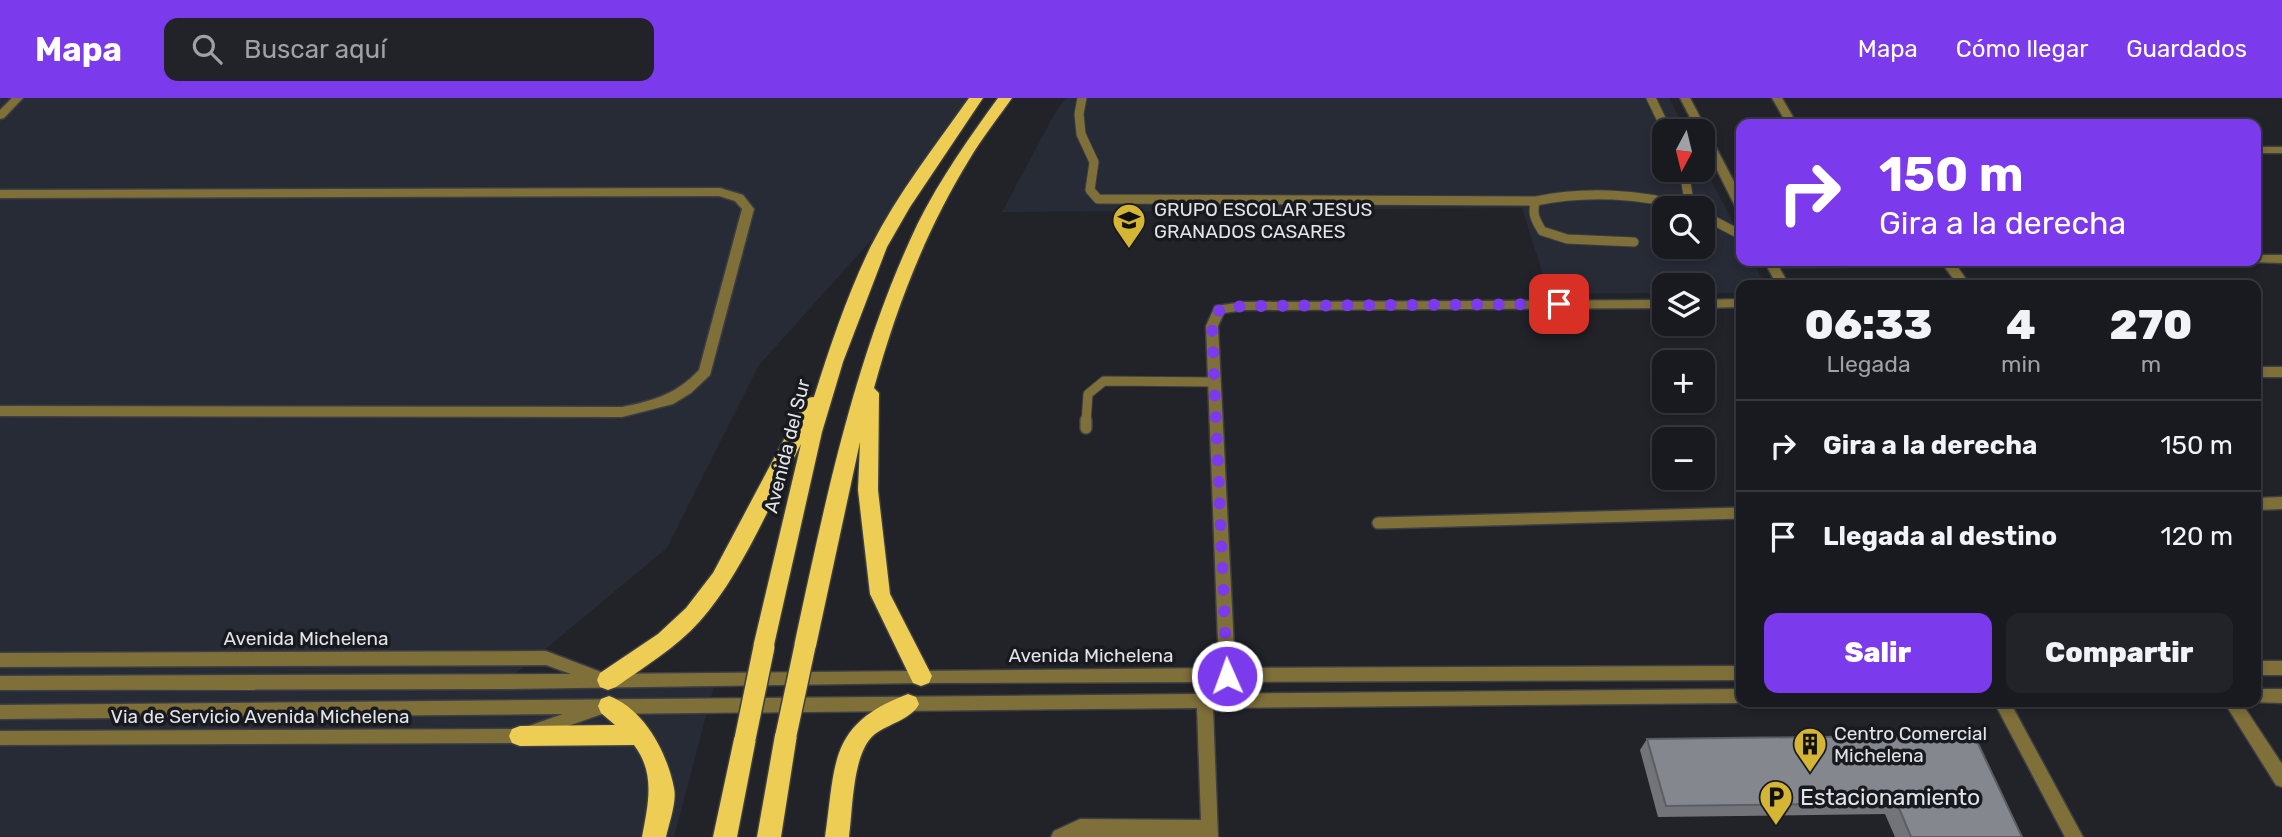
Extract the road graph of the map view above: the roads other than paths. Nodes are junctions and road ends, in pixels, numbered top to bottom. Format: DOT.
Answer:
graph roads {
  1 [pos="18,98"];
  2 [pos="976,98"];
  3 [pos="1005,98"];
  4 [pos="1082,98"];
  5 [pos="1651,98"];
  6 [pos="1685,98"];
  7 [pos="1777,98"];
  8 [pos="0,116"];
  9 [pos="1661,119"];
  10 [pos="1696,119"];
  11 [pos="1789,119"];
  12 [pos="2261,150"];
  13 [pos="2282,150"];
  14 [pos="1715,155"];
  15 [pos="0,194"];
  16 [pos="1736,196"];
  17 [pos="1652,199"];
  18 [pos="1536,201"];
  19 [pos="1715,221"];
  20 [pos="1736,232"];
  21 [pos="1634,242"];
  22 [pos="2282,258"];
  23 [pos="2261,259"];
  24 [pos="1736,303"];
  25 [pos="1652,304"];
  26 [pos="1715,304"];
  27 [pos="834,362"];
  28 [pos="871,366"];
  29 [pos="2261,372"];
  30 [pos="2282,372"];
  31 [pos="1215,382"];
  32 [pos="0,411"];
  33 [pos="1086,428"];
  34 [pos="2261,503"];
  35 [pos="2282,503"];
  36 [pos="1736,513"];
  37 [pos="1378,523"];
  38 [pos="0,660"];
  39 [pos="2261,668"];
  40 [pos="2282,668"];
  41 [pos="1736,673"];
  42 [pos="921,676"];
  43 [pos="1227,676"];
  44 [pos="608,680"];
  45 [pos="0,683"];
  46 [pos="1736,696"];
  47 [pos="2261,696"];
  48 [pos="2282,696"];
  49 [pos="1205,700"];
  50 [pos="908,704"];
  51 [pos="609,706"];
  52 [pos="2005,707"];
  53 [pos="2235,707"];
  54 [pos="0,712"];
  55 [pos="641,735"];
  56 [pos="520,736"];
  57 [pos="0,738"];
  58 [pos="2282,779"];
  59 [pos="1210,833"];
  60 [pos="654,837"];
  61 [pos="725,837"];
  62 [pos="769,837"];
  63 [pos="837,837"];
  64 [pos="1060,837"];
  65 [pos="2074,837"];
  1 -- 8 [label="street"];
  2 -- 27 [label="highway, Avenida del Sur"];
  3 -- 28 [label="highway"];
  4 -- 18 [label="lane"];
  5 -- 9 [label="lane"];
  6 -- 10 [label="street"];
  7 -- 11 [label="street"];
  12 -- 13 [label="street"];
  14 -- 16 [label="street"];
  15 -- 32 [label="street"];
  17 -- 18 [label="lane"];
  18 -- 21 [label="lane"];
  19 -- 20 [label="lane"];
  22 -- 23 [label="street"];
  24 -- 26 [label="street"];
  25 -- 31 [label="street"];
  27 -- 44 [label="highway"];
  27 -- 61 [label="highway, Avenida del Sur, bridge"];
  28 -- 42 [label="highway"];
  28 -- 62 [label="highway, bridge"];
  29 -- 30 [label="street"];
  31 -- 33 [label="lane"];
  31 -- 43 [label="street"];
  34 -- 35 [label="street"];
  36 -- 37 [label="lane"];
  38 -- 44 [label="street, Avenida Michelena"];
  39 -- 40 [label="street"];
  41 -- 43 [label="street, Avenida Michelena"];
  42 -- 43 [label="street, Avenida Michelena"];
  42 -- 44 [label="street, Avenida Michelena"];
  44 -- 45 [label="street, Avenida Michelena"];
  46 -- 49 [label="street"];
  47 -- 48 [label="street"];
  49 -- 50 [label="street"];
  49 -- 59 [label="street"];
  50 -- 51 [label="street"];
  50 -- 63 [label="highway"];
  51 -- 54 [label="street"];
  51 -- 55 [label="highway"];
  51 -- 56 [label="street"];
  52 -- 65 [label="street"];
  53 -- 58 [label="street"];
  55 -- 56 [label="highway"];
  55 -- 60 [label="highway"];
  56 -- 57 [label="street, Via de Servicio Avenida Michelena"];
  59 -- 64 [label="street"];
}
